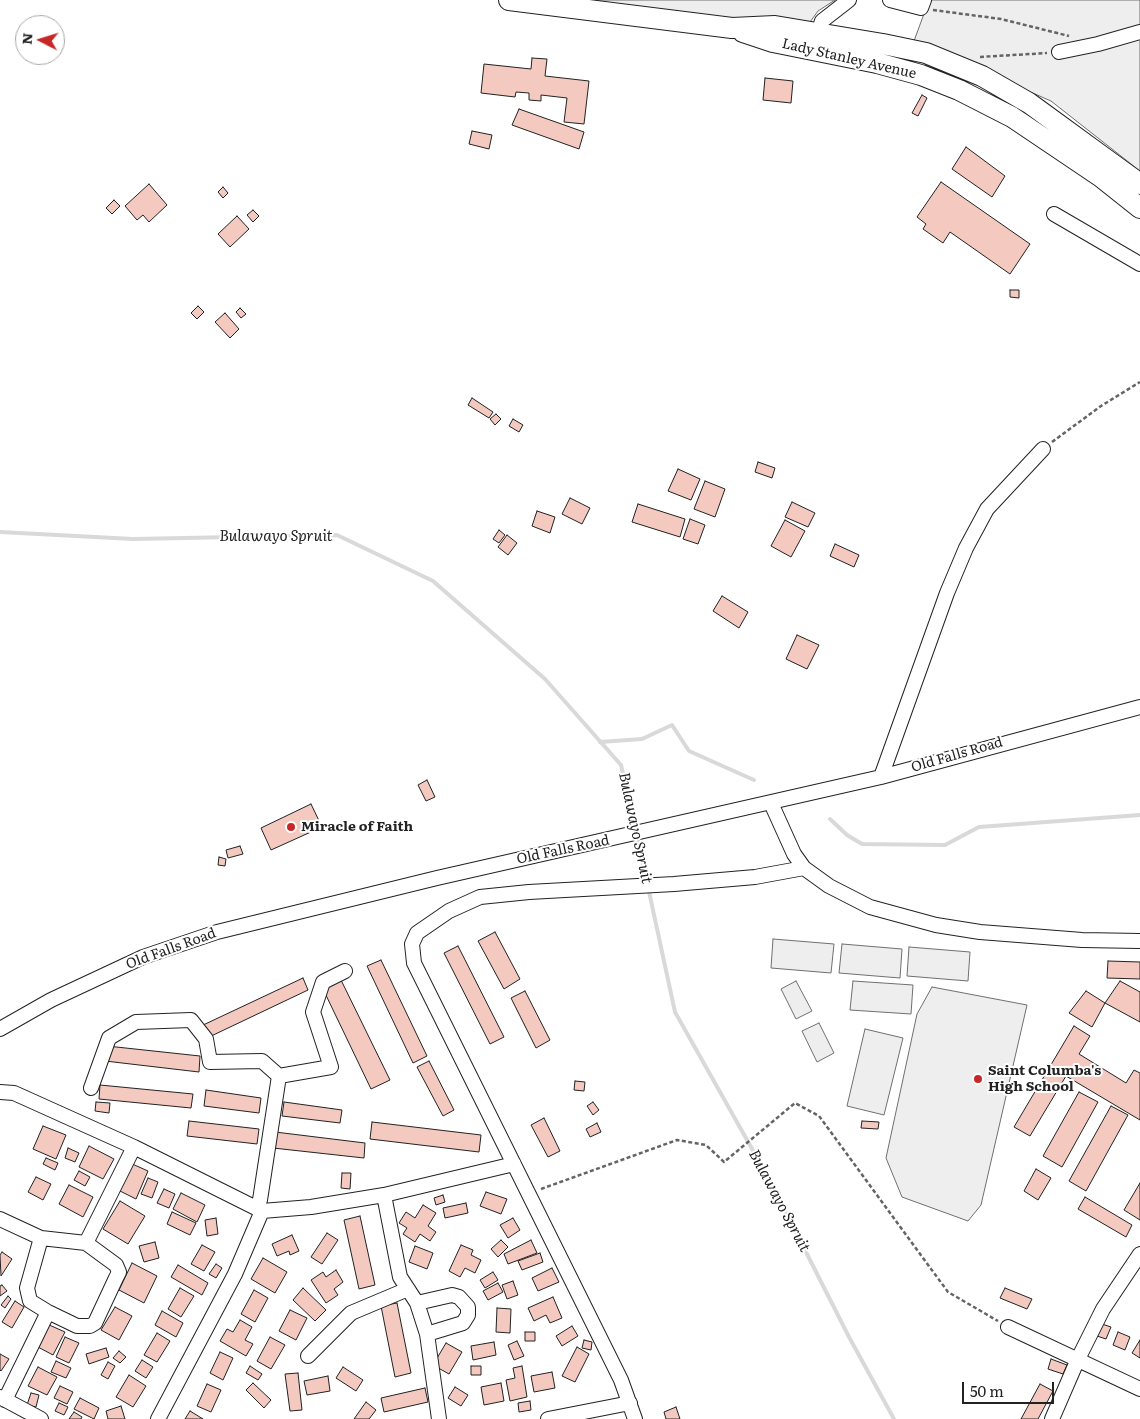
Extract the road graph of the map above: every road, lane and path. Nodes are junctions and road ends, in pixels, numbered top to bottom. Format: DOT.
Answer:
graph roads {
  1 [pos="509,0"];
  2 [pos="849,0"];
  3 [pos="890,0"];
  4 [pos="923,4"];
  5 [pos="1140,32"];
  6 [pos="1071,36"];
  7 [pos="816,41"];
  8 [pos="1059,52"];
  9 [pos="976,57"];
  10 [pos="1140,184"];
  11 [pos="1140,208"];
  12 [pos="1054,214"];
  13 [pos="1140,264"];
  14 [pos="1140,382"];
  15 [pos="1043,449"];
  16 [pos="1140,707"];
  17 [pos="881,777"];
  18 [pos="771,803"];
  19 [pos="804,868"];
  20 [pos="1140,941"];
  21 [pos="345,971"];
  22 [pos="0,1029"];
  23 [pos="279,1076"];
  24 [pos="91,1088"];
  25 [pos="0,1092"];
  26 [pos="134,1147"];
  27 [pos="514,1164"];
  28 [pos="528,1193"];
  29 [pos="384,1195"];
  30 [pos="259,1210"];
  31 [pos="0,1219"];
  32 [pos="41,1238"];
  33 [pos="86,1243"];
  34 [pos="1140,1254"];
  35 [pos="1135,1272"];
  36 [pos="408,1289"];
  37 [pos="417,1303"];
  38 [pos="48,1312"];
  39 [pos="1008,1327"];
  40 [pos="427,1334"];
  41 [pos="308,1356"];
  42 [pos="1078,1359"];
  43 [pos="1140,1389"];
  44 [pos="3,1398"];
  45 [pos="630,1403"];
  46 [pos="41,1419"];
  47 [pos="158,1419"];
  48 [pos="439,1419"];
  49 [pos="548,1419"];
  50 [pos="634,1419"];
  51 [pos="1052,1419"];
  1 -- 7 [label="highway, Lady Stanley Avenue"];
  2 -- 7 [label="street"];
  3 -- 4 [label="street"];
  4 -- 6 [label="path"];
  5 -- 8 [label="street"];
  7 -- 10 [label="highway, Lady Stanley Avenue"];
  7 -- 11 [label="highway, Lady Stanley Avenue"];
  8 -- 9 [label="path"];
  12 -- 13 [label="street"];
  14 -- 15 [label="path"];
  15 -- 17 [label="street"];
  16 -- 17 [label="street, Old Falls Road"];
  17 -- 18 [label="street, Old Falls Road"];
  18 -- 19 [label="street"];
  18 -- 22 [label="street, Old Falls Road"];
  19 -- 20 [label="street"];
  19 -- 27 [label="street"];
  21 -- 23 [label="street"];
  23 -- 24 [label="street"];
  23 -- 30 [label="street"];
  25 -- 26 [label="street"];
  26 -- 30 [label="street"];
  26 -- 33 [label="street"];
  27 -- 28 [label="street"];
  27 -- 29 [label="street"];
  28 -- 39 [label="path"];
  28 -- 45 [label="street"];
  29 -- 30 [label="street"];
  29 -- 36 [label="street"];
  30 -- 47 [label="street"];
  31 -- 32 [label="street"];
  32 -- 33 [label="street"];
  32 -- 38 [label="street"];
  33 -- 38 [label="street"];
  34 -- 35 [label="street"];
  35 -- 42 [label="street"];
  36 -- 37 [label="street"];
  36 -- 41 [label="street"];
  37 -- 40 [label="street"];
  37 -- 40 [label="street"];
  38 -- 44 [label="street"];
  39 -- 42 [label="street"];
  40 -- 48 [label="street"];
  42 -- 43 [label="street"];
  42 -- 51 [label="street"];
  44 -- 46 [label="street"];
  45 -- 49 [label="street"];
  45 -- 50 [label="street"];
}
